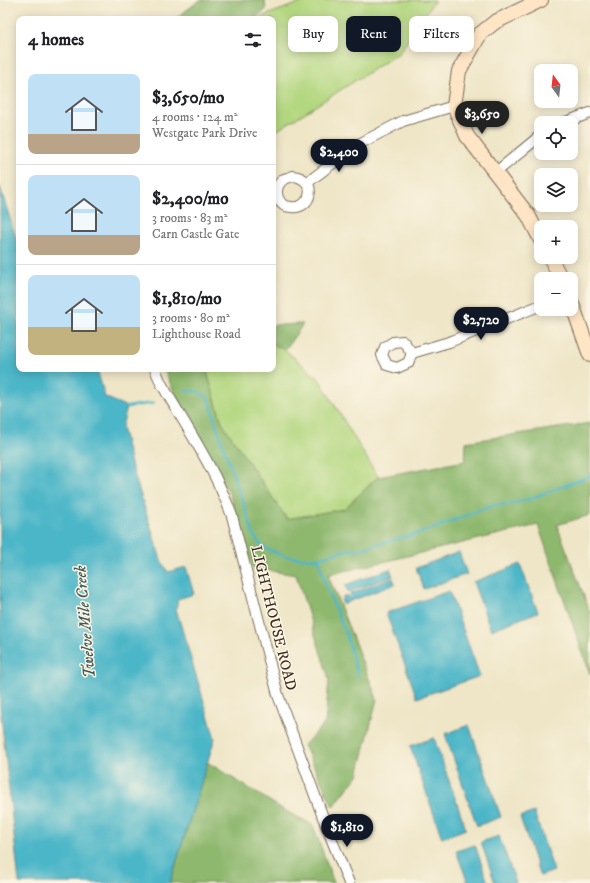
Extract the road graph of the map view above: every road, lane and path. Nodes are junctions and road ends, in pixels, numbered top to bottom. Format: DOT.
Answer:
graph roads {
  1 [pos="541,0"];
  2 [pos="454,106"];
  3 [pos="590,114"];
  4 [pos="578,118"];
  5 [pos="534,141"];
  6 [pos="495,173"];
  7 [pos="308,182"];
  8 [pos="534,227"];
  9 [pos="534,308"];
  10 [pos="576,316"];
  11 [pos="412,353"];
  12 [pos="590,355"];
  13 [pos="156,372"];
  14 [pos="349,883"];
  1 -- 2 [label="street"];
  2 -- 6 [label="street"];
  2 -- 7 [label="street"];
  3 -- 4 [label="street"];
  5 -- 6 [label="street"];
  6 -- 8 [label="street"];
  9 -- 11 [label="street"];
  10 -- 12 [label="street"];
  13 -- 14 [label="street, LIGHTHOUSE ROAD"];
}
